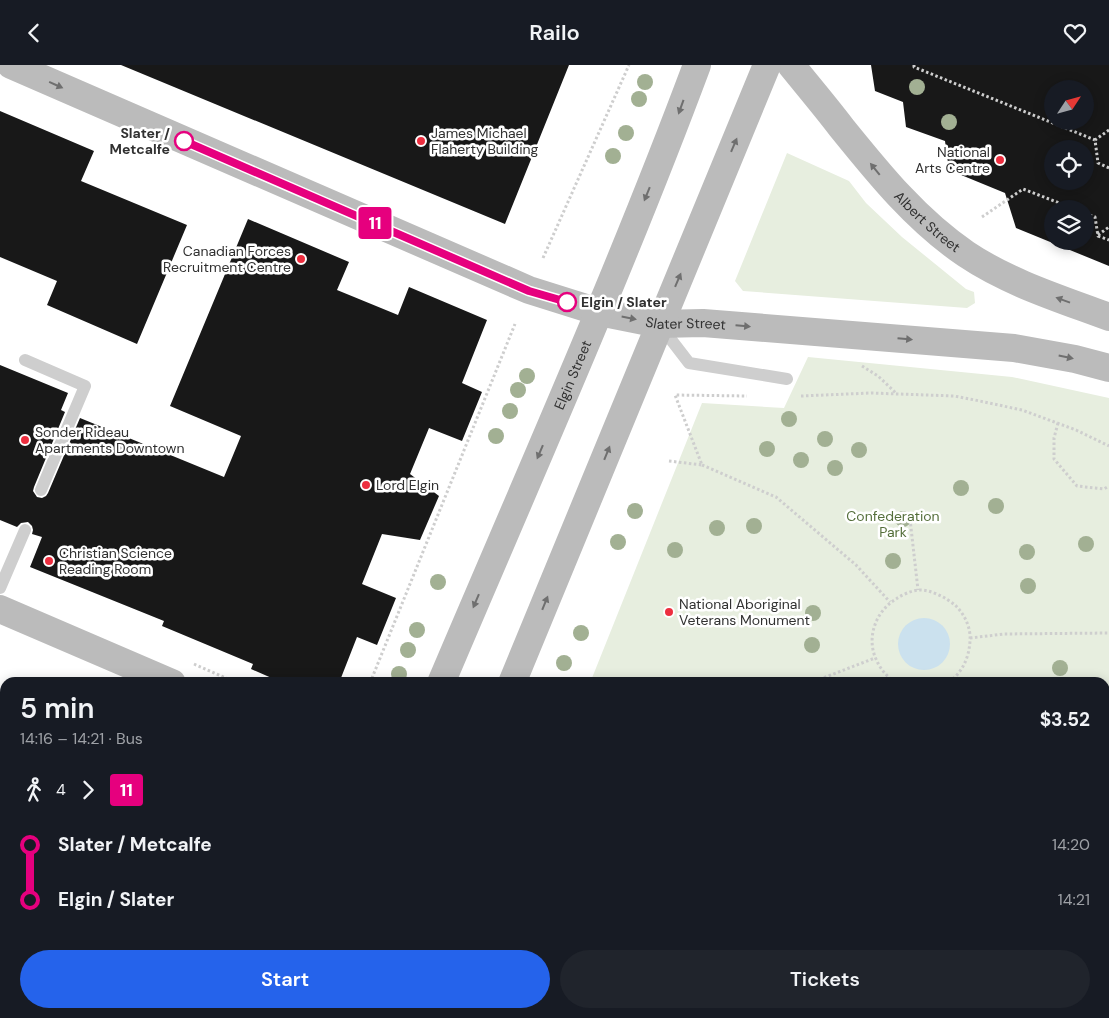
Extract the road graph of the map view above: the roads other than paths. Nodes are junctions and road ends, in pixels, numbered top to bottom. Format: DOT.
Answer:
graph roads {
  1 [pos="12,65"];
  2 [pos="696,65"];
  3 [pos="767,65"];
  4 [pos="791,65"];
  5 [pos="599,312"];
  6 [pos="1109,317"];
  7 [pos="659,325"];
  8 [pos="25,360"];
  9 [pos="1109,368"];
  10 [pos="787,379"];
  11 [pos="41,490"];
  12 [pos="25,530"];
  13 [pos="0,588"];
  14 [pos="0,609"];
  15 [pos="158,677"];
  16 [pos="444,677"];
  17 [pos="514,677"];
  1 -- 5 [label="main road, Slater Street, one-way"];
  2 -- 5 [label="main road, Elgin Street, one-way"];
  7 -- 3 [label="main road, one-way"];
  6 -- 4 [label="main road, Albert Street, one-way"];
  5 -- 7 [label="main road, Slater Street, one-way"];
  5 -- 16 [label="main road, Elgin Street, one-way"];
  7 -- 9 [label="main road, Slater Street, one-way"];
  7 -- 10 [label="lane"];
  17 -- 7 [label="main road, one-way"];
  8 -- 11 [label="lane"];
  12 -- 13 [label="lane"];
  14 -- 15 [label="main road"];
}
